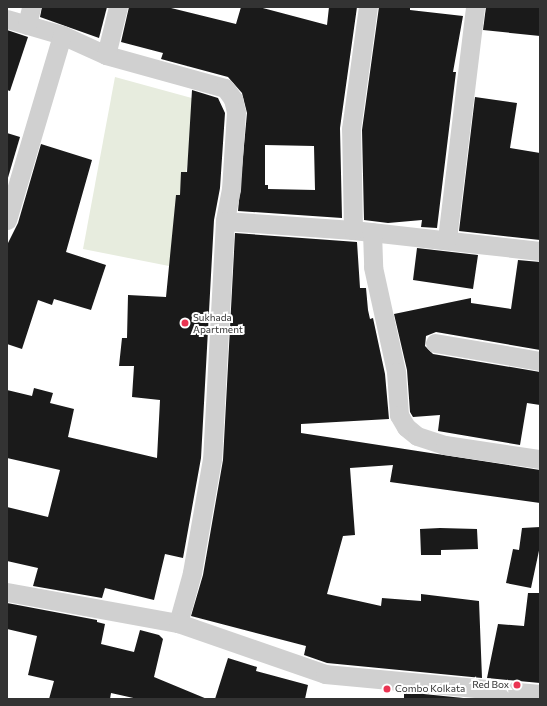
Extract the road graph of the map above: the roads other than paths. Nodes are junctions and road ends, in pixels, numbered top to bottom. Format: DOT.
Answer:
graph roads {
  1 [pos="118,7"];
  2 [pos="368,7"];
  3 [pos="475,7"];
  4 [pos="29,16"];
  5 [pos="7,18"];
  6 [pos="62,36"];
  7 [pos="106,55"];
  8 [pos="7,220"];
  9 [pos="226,221"];
  10 [pos="353,230"];
  11 [pos="372,232"];
  12 [pos="447,239"];
  13 [pos="540,250"];
  14 [pos="435,343"];
  15 [pos="540,361"];
  16 [pos="540,459"];
  17 [pos="7,592"];
  18 [pos="178,623"];
  19 [pos="540,694"];
  1 -- 7 [label="street"];
  2 -- 10 [label="street"];
  3 -- 12 [label="street"];
  4 -- 5 [label="street"];
  4 -- 6 [label="street"];
  6 -- 7 [label="street"];
  6 -- 8 [label="street"];
  7 -- 9 [label="street"];
  9 -- 10 [label="street"];
  9 -- 18 [label="street"];
  10 -- 11 [label="street"];
  11 -- 12 [label="street"];
  11 -- 16 [label="street"];
  12 -- 13 [label="street"];
  14 -- 15 [label="street"];
  17 -- 18 [label="street"];
  18 -- 19 [label="street"];
}
